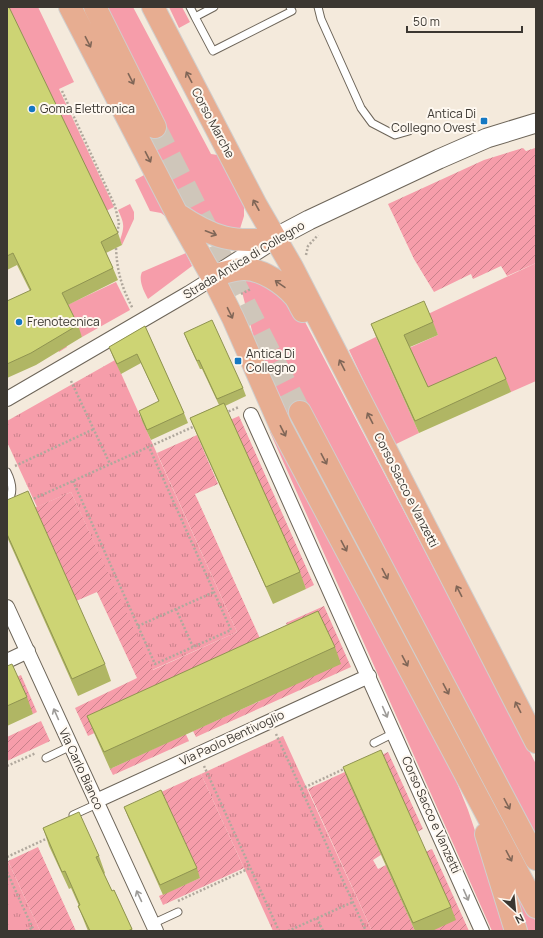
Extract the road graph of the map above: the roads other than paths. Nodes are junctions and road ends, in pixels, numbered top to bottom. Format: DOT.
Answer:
graph roads {
  1 [pos="70,7"];
  2 [pos="95,7"];
  3 [pos="153,7"];
  4 [pos="190,7"];
  5 [pos="214,7"];
  6 [pos="290,7"];
  7 [pos="318,7"];
  8 [pos="195,17"];
  9 [pos="536,123"];
  10 [pos="155,127"];
  11 [pos="409,131"];
  12 [pos="177,214"];
  13 [pos="275,238"];
  14 [pos="216,276"];
  15 [pos="332,345"];
  16 [pos="7,399"];
  17 [pos="300,412"];
  18 [pos="251,415"];
  19 [pos="7,472"];
  20 [pos="9,500"];
  21 [pos="7,607"];
  22 [pos="28,651"];
  23 [pos="7,661"];
  24 [pos="369,676"];
  25 [pos="394,733"];
  26 [pos="536,742"];
  27 [pos="374,743"];
  28 [pos="71,746"];
  29 [pos="46,758"];
  30 [pos="471,785"];
  31 [pos="96,802"];
  32 [pos="73,815"];
  33 [pos="536,859"];
  34 [pos="536,907"];
  35 [pos="178,912"];
  36 [pos="154,928"];
  37 [pos="482,931"];
  38 [pos="516,931"];
  1 -- 12 [label="main road, one-way"];
  2 -- 10 [label="main road, one-way"];
  13 -- 3 [label="main road, Corso Marche, one-way"];
  4 -- 8 [label="lane"];
  5 -- 8 [label="lane"];
  6 -- 8 [label="lane"];
  7 -- 11 [label="lane"];
  9 -- 13 [label="main road, Strada Antica di Collegno"];
  12 -- 13 [label="main road, one-way"];
  12 -- 14 [label="main road"];
  13 -- 14 [label="main road, Strada Antica di Collegno"];
  13 -- 15 [label="main road, Corso Sacco e Vanzetti"];
  15 -- 14 [label="main road, one-way"];
  14 -- 16 [label="street, Strada Antica di Collegno"];
  14 -- 30 [label="main road, one-way"];
  26 -- 15 [label="main road, Corso Sacco e Vanzetti, one-way"];
  17 -- 33 [label="main road, one-way"];
  18 -- 24 [label="street, Corso Sacco e Vanzetti"];
  19 -- 20 [label="lane"];
  21 -- 22 [label="street, Via Carlo Bianco"];
  22 -- 23 [label="street"];
  28 -- 22 [label="street, Via Carlo Bianco, one-way"];
  24 -- 25 [label="street, Corso Sacco e Vanzetti, one-way"];
  24 -- 31 [label="street, Via Paolo Bentivoglio"];
  25 -- 27 [label="lane"];
  25 -- 37 [label="street, Corso Sacco e Vanzetti, one-way"];
  28 -- 29 [label="lane"];
  28 -- 31 [label="street, Via Carlo Bianco"];
  30 -- 34 [label="main road, one-way"];
  30 -- 38 [label="main road"];
  31 -- 32 [label="lane"];
  36 -- 31 [label="street, Via Carlo Bianco, one-way"];
  35 -- 36 [label="lane"];
}
